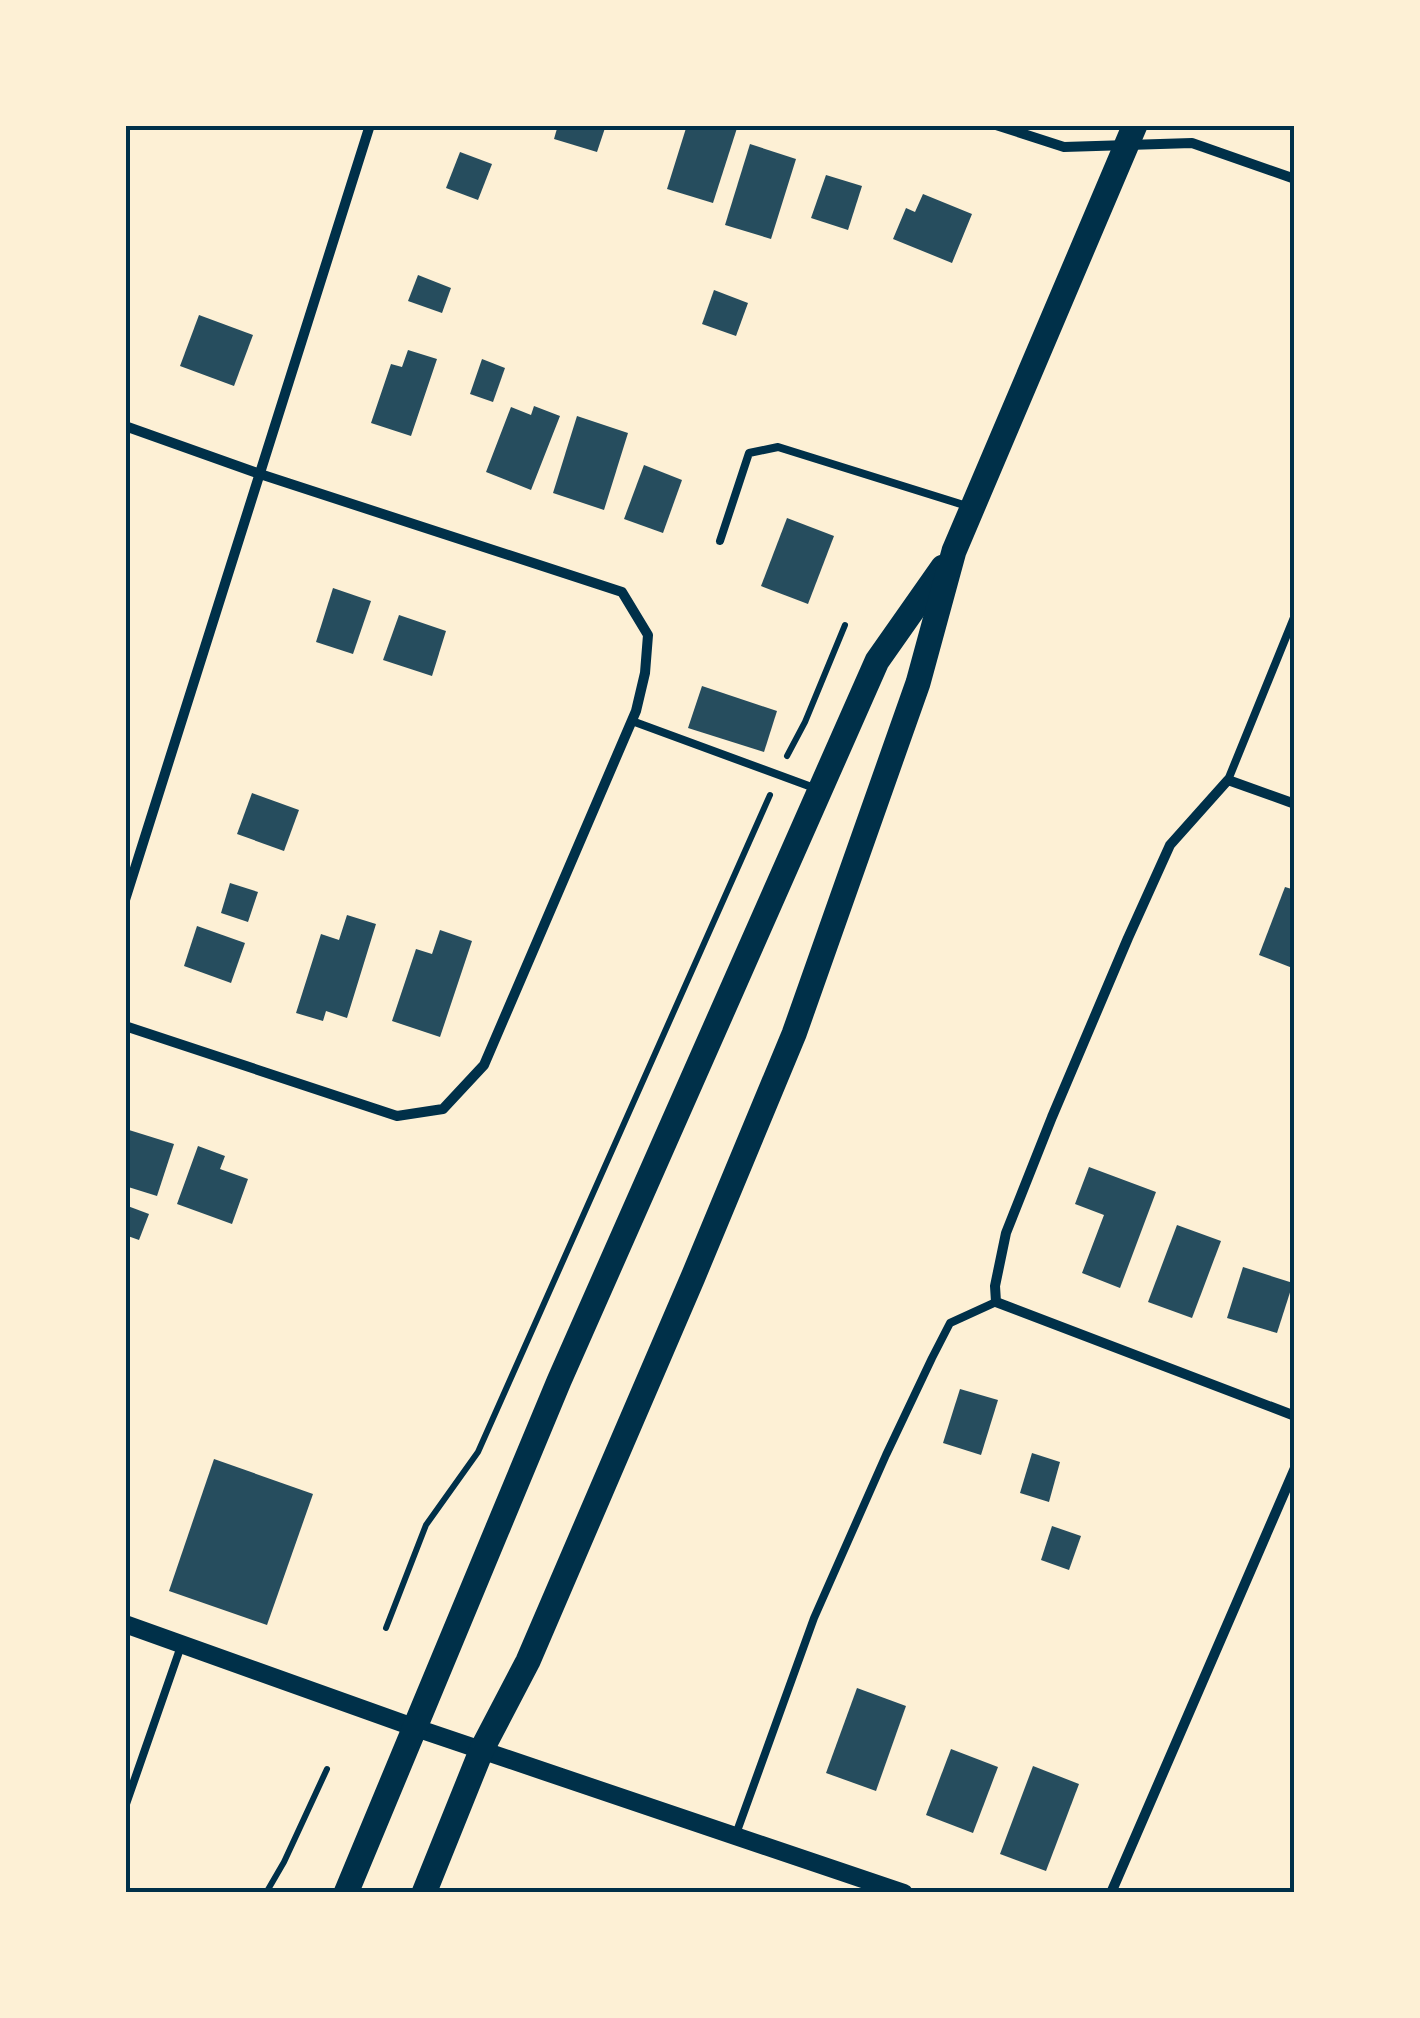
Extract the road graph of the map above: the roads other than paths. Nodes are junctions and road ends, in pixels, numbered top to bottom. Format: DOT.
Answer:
graph roads {
  1 [pos="370,125"];
  2 [pos="996,125"];
  3 [pos="1130,136"];
  4 [pos="1295,179"];
  5 [pos="125,426"];
  6 [pos="260,474"];
  7 [pos="971,507"];
  8 [pos="720,541"];
  9 [pos="954,551"];
  10 [pos="1295,615"];
  11 [pos="632,720"];
  12 [pos="1228,780"];
  13 [pos="821,790"];
  14 [pos="1295,804"];
  15 [pos="125,900"];
  16 [pos="125,1026"];
  17 [pos="996,1302"];
  18 [pos="1295,1416"];
  19 [pos="1295,1468"];
  20 [pos="125,1624"];
  21 [pos="182,1644"];
  22 [pos="416,1728"];
  23 [pos="482,1749"];
  24 [pos="125,1807"];
  25 [pos="735,1836"];
  26 [pos="346,1893"];
  27 [pos="424,1893"];
  28 [pos="904,1893"];
  29 [pos="1111,1893"];
  1 -- 6 [label="street"];
  2 -- 3 [label="street"];
  3 -- 4 [label="street"];
  3 -- 7 [label="main road"];
  5 -- 6 [label="street"];
  6 -- 11 [label="street"];
  6 -- 15 [label="street"];
  7 -- 8 [label="lane"];
  7 -- 9 [label="main road"];
  9 -- 13 [label="main road"];
  9 -- 23 [label="main road"];
  10 -- 12 [label="lane"];
  11 -- 13 [label="lane"];
  11 -- 16 [label="street"];
  12 -- 14 [label="street"];
  12 -- 17 [label="street"];
  13 -- 22 [label="main road"];
  17 -- 18 [label="street"];
  17 -- 25 [label="lane"];
  19 -- 29 [label="street"];
  20 -- 21 [label="street"];
  21 -- 22 [label="street"];
  21 -- 24 [label="lane"];
  22 -- 23 [label="street"];
  22 -- 26 [label="main road"];
  23 -- 25 [label="street"];
  23 -- 27 [label="main road"];
  25 -- 28 [label="street"];
}
